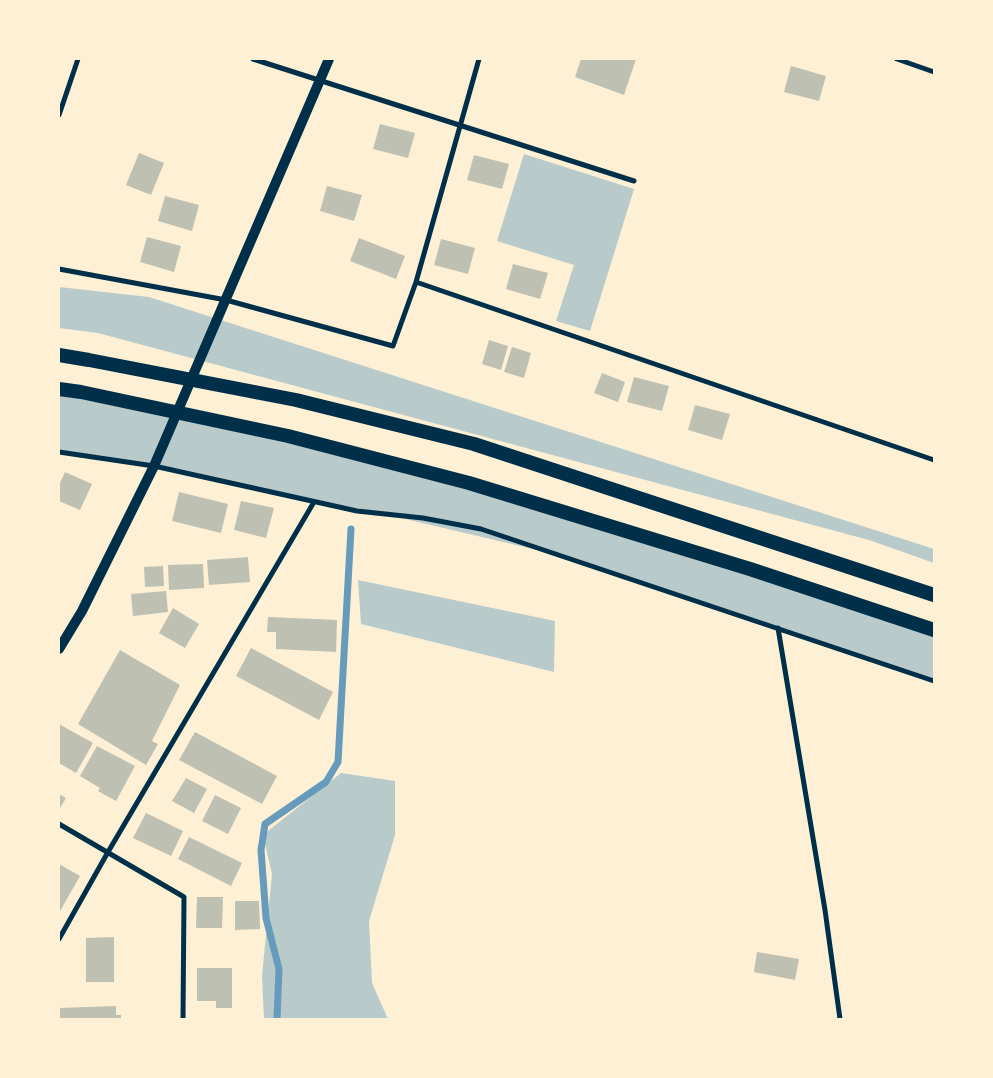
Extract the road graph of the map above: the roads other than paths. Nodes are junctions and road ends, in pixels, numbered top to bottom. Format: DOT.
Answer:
graph roads {
  1 [pos="78,59"];
  2 [pos="253,59"];
  3 [pos="330,59"];
  4 [pos="479,59"];
  5 [pos="897,59"];
  6 [pos="934,72"];
  7 [pos="321,80"];
  8 [pos="59,116"];
  9 [pos="461,124"];
  10 [pos="634,181"];
  11 [pos="59,269"];
  12 [pos="416,282"];
  13 [pos="226,300"];
  14 [pos="59,355"];
  15 [pos="59,389"];
  16 [pos="59,452"];
  17 [pos="934,460"];
  18 [pos="154,466"];
  19 [pos="314,502"];
  20 [pos="934,595"];
  21 [pos="778,628"];
  22 [pos="934,630"];
  23 [pos="59,650"];
  24 [pos="934,681"];
  25 [pos="59,824"];
  26 [pos="108,852"];
  27 [pos="59,940"];
  28 [pos="183,1019"];
  29 [pos="840,1019"];
  1 -- 8 [label="street"];
  2 -- 7 [label="street"];
  3 -- 7 [label="main road"];
  4 -- 9 [label="street"];
  5 -- 6 [label="street"];
  7 -- 9 [label="street"];
  7 -- 13 [label="main road"];
  9 -- 10 [label="street"];
  9 -- 12 [label="street"];
  11 -- 13 [label="street"];
  12 -- 13 [label="street"];
  12 -- 17 [label="street"];
  13 -- 18 [label="main road"];
  14 -- 20 [label="highway"];
  15 -- 22 [label="highway"];
  16 -- 18 [label="street"];
  18 -- 19 [label="street"];
  18 -- 23 [label="main road"];
  19 -- 21 [label="street"];
  19 -- 26 [label="street"];
  21 -- 24 [label="street"];
  21 -- 29 [label="street"];
  25 -- 26 [label="street"];
  26 -- 27 [label="street"];
  26 -- 28 [label="street"];
}
